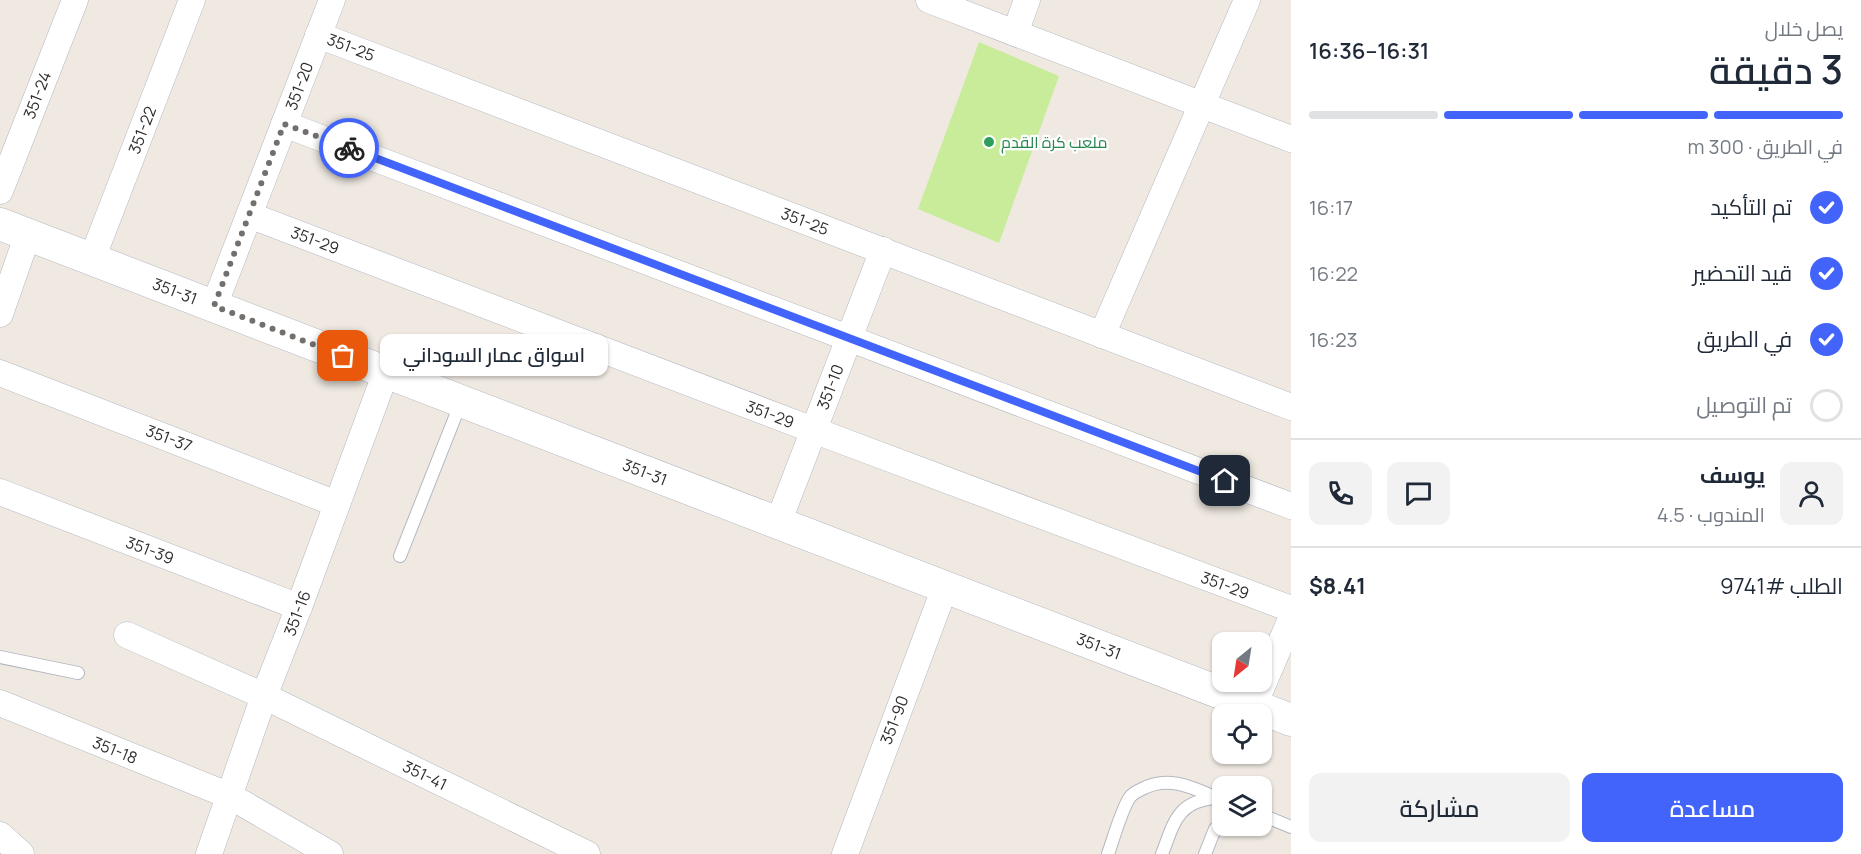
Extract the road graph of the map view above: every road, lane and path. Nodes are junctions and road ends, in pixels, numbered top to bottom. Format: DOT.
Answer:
graph roads {
  1 [pos="75,0"];
  2 [pos="192,0"];
  3 [pos="332,0"];
  4 [pos="929,0"];
  5 [pos="1027,0"];
  6 [pos="1247,0"];
  7 [pos="1015,33"];
  8 [pos="318,35"];
  9 [pos="1202,105"];
  10 [pos="284,124"];
  11 [pos="1291,139"];
  12 [pos="0,191"];
  13 [pos="249,215"];
  14 [pos="14,229"];
  15 [pos="883,250"];
  16 [pos="92,259"];
  17 [pos="214,306"];
  18 [pos="0,314"];
  19 [pos="1102,335"];
  20 [pos="849,338"];
  21 [pos="386,372"];
  22 [pos="0,373"];
  23 [pos="462,401"];
  24 [pos="1291,407"];
  25 [pos="813,430"];
  26 [pos="0,492"];
  27 [pos="337,504"];
  28 [pos="1291,507"];
  29 [pos="778,523"];
  30 [pos="400,556"];
  31 [pos="945,587"];
  32 [pos="299,607"];
  33 [pos="1291,609"];
  34 [pos="1291,619"];
  35 [pos="127,634"];
  36 [pos="0,657"];
  37 [pos="78,673"];
  38 [pos="264,696"];
  39 [pos="0,703"];
  40 [pos="1251,704"];
  41 [pos="1254,704"];
  42 [pos="1272,712"];
  43 [pos="1291,720"];
  44 [pos="230,796"];
  45 [pos="1212,796"];
  46 [pos="1212,800"];
  47 [pos="1272,819"];
  48 [pos="1291,827"];
  49 [pos="0,835"];
  50 [pos="1212,836"];
  51 [pos="21,854"];
  52 [pos="209,854"];
  53 [pos="330,854"];
  54 [pos="587,854"];
  55 [pos="845,854"];
  56 [pos="1108,854"];
  57 [pos="1162,854"];
  58 [pos="1205,854"];
  1 -- 12 [label="street, 351-24"];
  2 -- 16 [label="street, 351-22"];
  3 -- 8 [label="street, 351-20"];
  4 -- 7 [label="street"];
  5 -- 7 [label="street"];
  6 -- 9 [label="street"];
  7 -- 9 [label="street"];
  8 -- 10 [label="street, 351-20"];
  8 -- 15 [label="street, 351-25"];
  9 -- 11 [label="street"];
  9 -- 19 [label="street"];
  10 -- 13 [label="street, 351-20"];
  10 -- 20 [label="street"];
  13 -- 17 [label="street, 351-20"];
  13 -- 25 [label="street, 351-29"];
  14 -- 16 [label="street, 351-31"];
  14 -- 18 [label="street"];
  15 -- 19 [label="street, 351-25"];
  15 -- 20 [label="street, 351-10"];
  16 -- 17 [label="street, 351-31"];
  17 -- 21 [label="street, 351-31"];
  19 -- 24 [label="street, 351-25"];
  20 -- 25 [label="street, 351-10"];
  20 -- 28 [label="street"];
  21 -- 23 [label="street, 351-31"];
  21 -- 27 [label="street, 351-16"];
  22 -- 27 [label="street, 351-37"];
  23 -- 29 [label="street, 351-31"];
  23 -- 30 [label="lane"];
  25 -- 29 [label="street, 351-10"];
  25 -- 33 [label="street, 351-29"];
  26 -- 32 [label="street, 351-39"];
  27 -- 32 [label="street, 351-16"];
  29 -- 31 [label="street, 351-31"];
  31 -- 40 [label="street, 351-31"];
  31 -- 55 [label="street, 351-90"];
  32 -- 38 [label="street, 351-16"];
  34 -- 41 [label="street"];
  35 -- 38 [label="street, 351-41"];
  36 -- 37 [label="lane"];
  38 -- 44 [label="street, 351-16"];
  38 -- 54 [label="street, 351-41"];
  39 -- 44 [label="street, 351-18"];
  42 -- 43 [label="street, 351-31"];
  44 -- 52 [label="street, 351-16"];
  44 -- 53 [label="street, 351-18"];
  45 -- 56 [label="lane"];
  46 -- 57 [label="lane"];
  47 -- 48 [label="lane"];
  49 -- 51 [label="street"];
  50 -- 58 [label="lane"];
}
